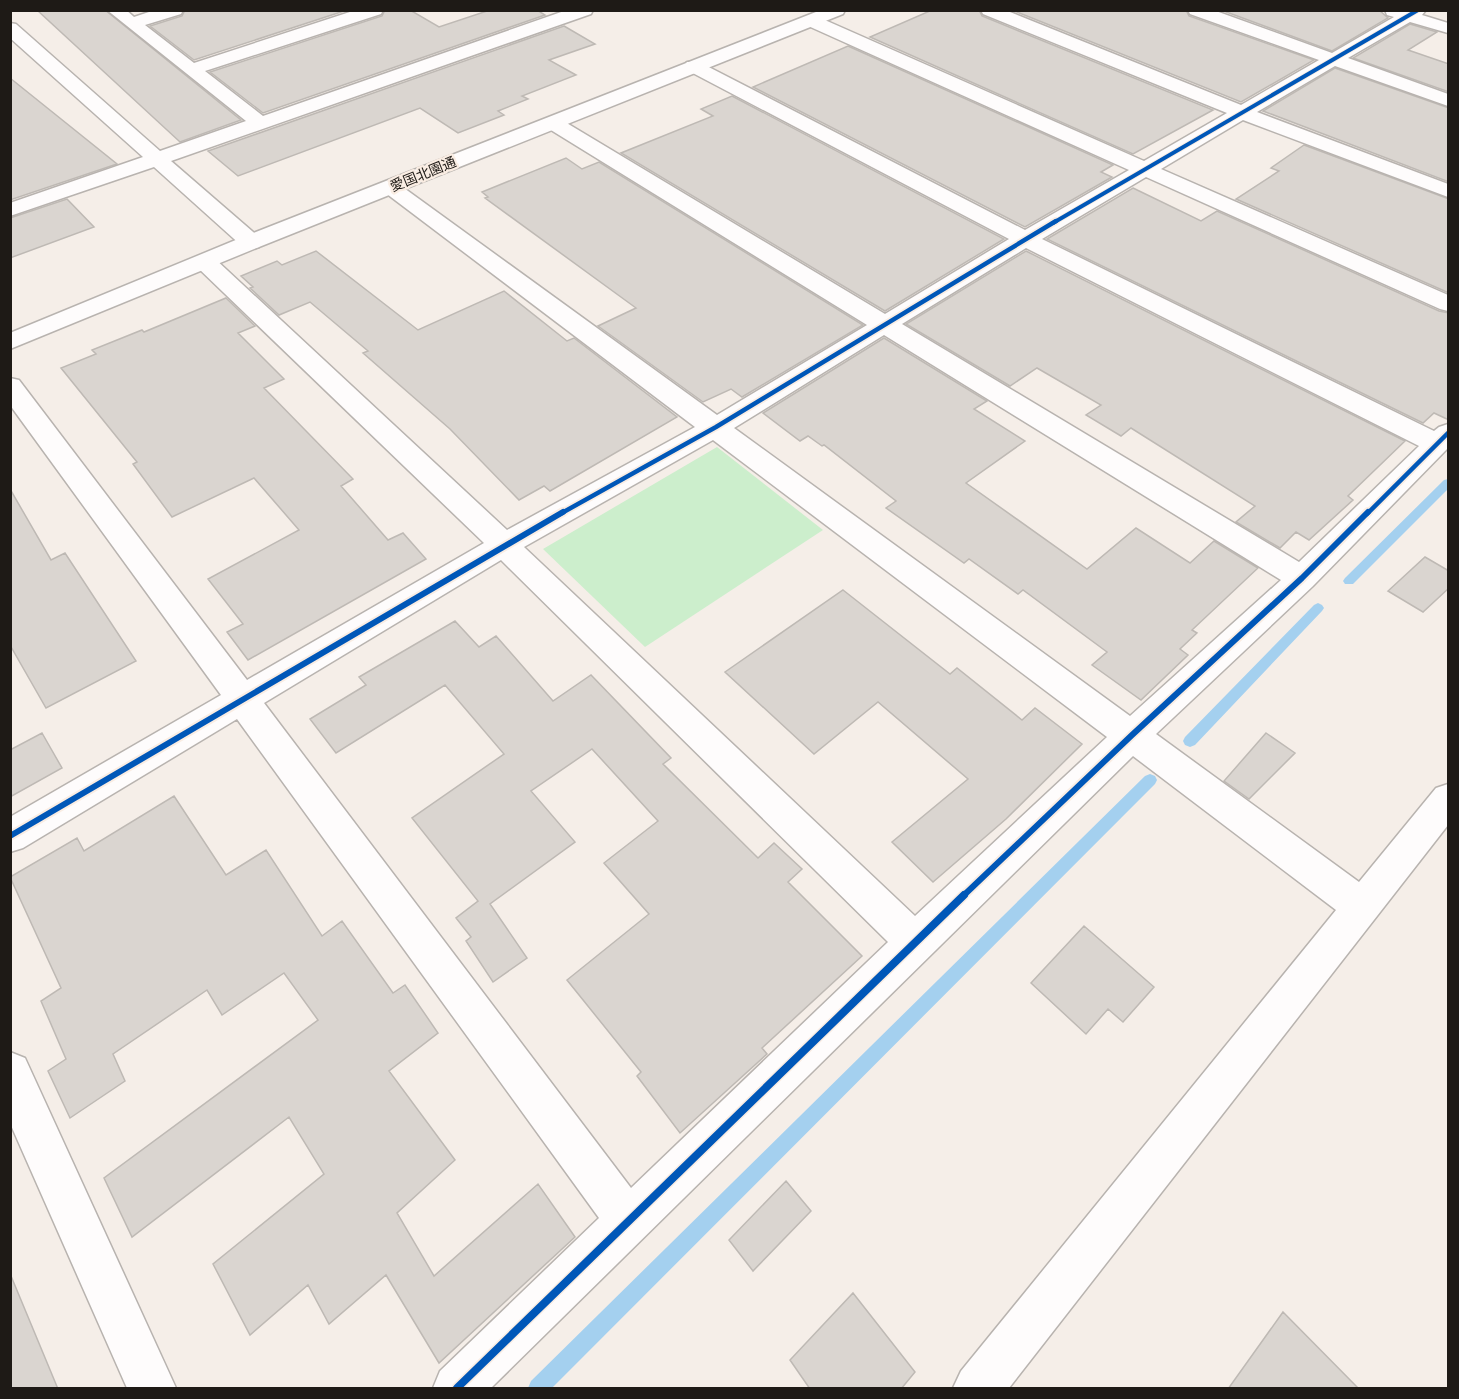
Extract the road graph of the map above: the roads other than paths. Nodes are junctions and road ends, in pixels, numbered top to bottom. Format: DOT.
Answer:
graph roads {
  1 [pos="116,10"];
  2 [pos="175,10"];
  3 [pos="375,10"];
  4 [pos="585,10"];
  5 [pos="837,10"];
  6 [pos="989,10"];
  7 [pos="1196,10"];
  8 [pos="1407,12"];
  9 [pos="812,21"];
  10 [pos="132,23"];
  11 [pos="10,28"];
  12 [pos="1449,28"];
  13 [pos="1332,59"];
  14 [pos="693,66"];
  15 [pos="192,69"];
  16 [pos="1449,100"];
  17 [pos="1244,112"];
  18 [pos="260,123"];
  19 [pos="553,123"];
  20 [pos="158,160"];
  21 [pos="1145,170"];
  22 [pos="390,188"];
  23 [pos="1449,191"];
  24 [pos="10,210"];
  25 [pos="1025,239"];
  26 [pos="251,242"];
  27 [pos="205,262"];
  28 [pos="1449,304"];
  29 [pos="886,326"];
  30 [pos="10,342"];
  31 [pos="10,386"];
  32 [pos="716,427"];
  33 [pos="1443,439"];
  34 [pos="504,544"];
  35 [pos="1302,578"];
  36 [pos="243,700"];
  37 [pos="1132,735"];
  38 [pos="1449,799"];
  39 [pos="10,836"];
  40 [pos="1363,907"];
  41 [pos="915,942"];
  42 [pos="10,1073"];
  43 [pos="629,1222"];
  44 [pos="152,1389"];
  45 [pos="457,1389"];
  46 [pos="978,1389"];
  1 -- 10 [label="street"];
  2 -- 10 [label="street"];
  3 -- 15 [label="street"];
  4 -- 18 [label="street"];
  5 -- 9 [label="street, 愛国北園通"];
  6 -- 17 [label="street"];
  7 -- 13 [label="street"];
  8 -- 12 [label="street"];
  8 -- 13 [label="street"];
  9 -- 14 [label="street, 愛国北園通"];
  9 -- 21 [label="street"];
  10 -- 15 [label="street"];
  11 -- 20 [label="street"];
  13 -- 16 [label="street"];
  13 -- 17 [label="street"];
  14 -- 19 [label="street, 愛国北園通"];
  14 -- 25 [label="street"];
  15 -- 18 [label="street"];
  17 -- 21 [label="street"];
  17 -- 23 [label="street"];
  18 -- 20 [label="street"];
  19 -- 22 [label="street, 愛国北園通"];
  19 -- 29 [label="street"];
  20 -- 24 [label="street"];
  20 -- 26 [label="street"];
  21 -- 25 [label="street"];
  21 -- 28 [label="street"];
  22 -- 26 [label="street, 愛国北園通"];
  22 -- 32 [label="street"];
  25 -- 29 [label="street"];
  25 -- 33 [label="street"];
  26 -- 27 [label="street, 愛国北園通"];
  27 -- 30 [label="street, 愛国北園通"];
  27 -- 34 [label="street"];
  29 -- 32 [label="street"];
  29 -- 35 [label="street"];
  31 -- 36 [label="street"];
  32 -- 34 [label="street"];
  32 -- 37 [label="street"];
  33 -- 35 [label="street"];
  34 -- 36 [label="street"];
  34 -- 41 [label="street"];
  35 -- 37 [label="street"];
  36 -- 39 [label="street"];
  36 -- 43 [label="street"];
  37 -- 40 [label="street"];
  37 -- 41 [label="street"];
  38 -- 40 [label="street"];
  40 -- 46 [label="street"];
  41 -- 43 [label="street"];
  42 -- 44 [label="street"];
  43 -- 45 [label="street"];
}
